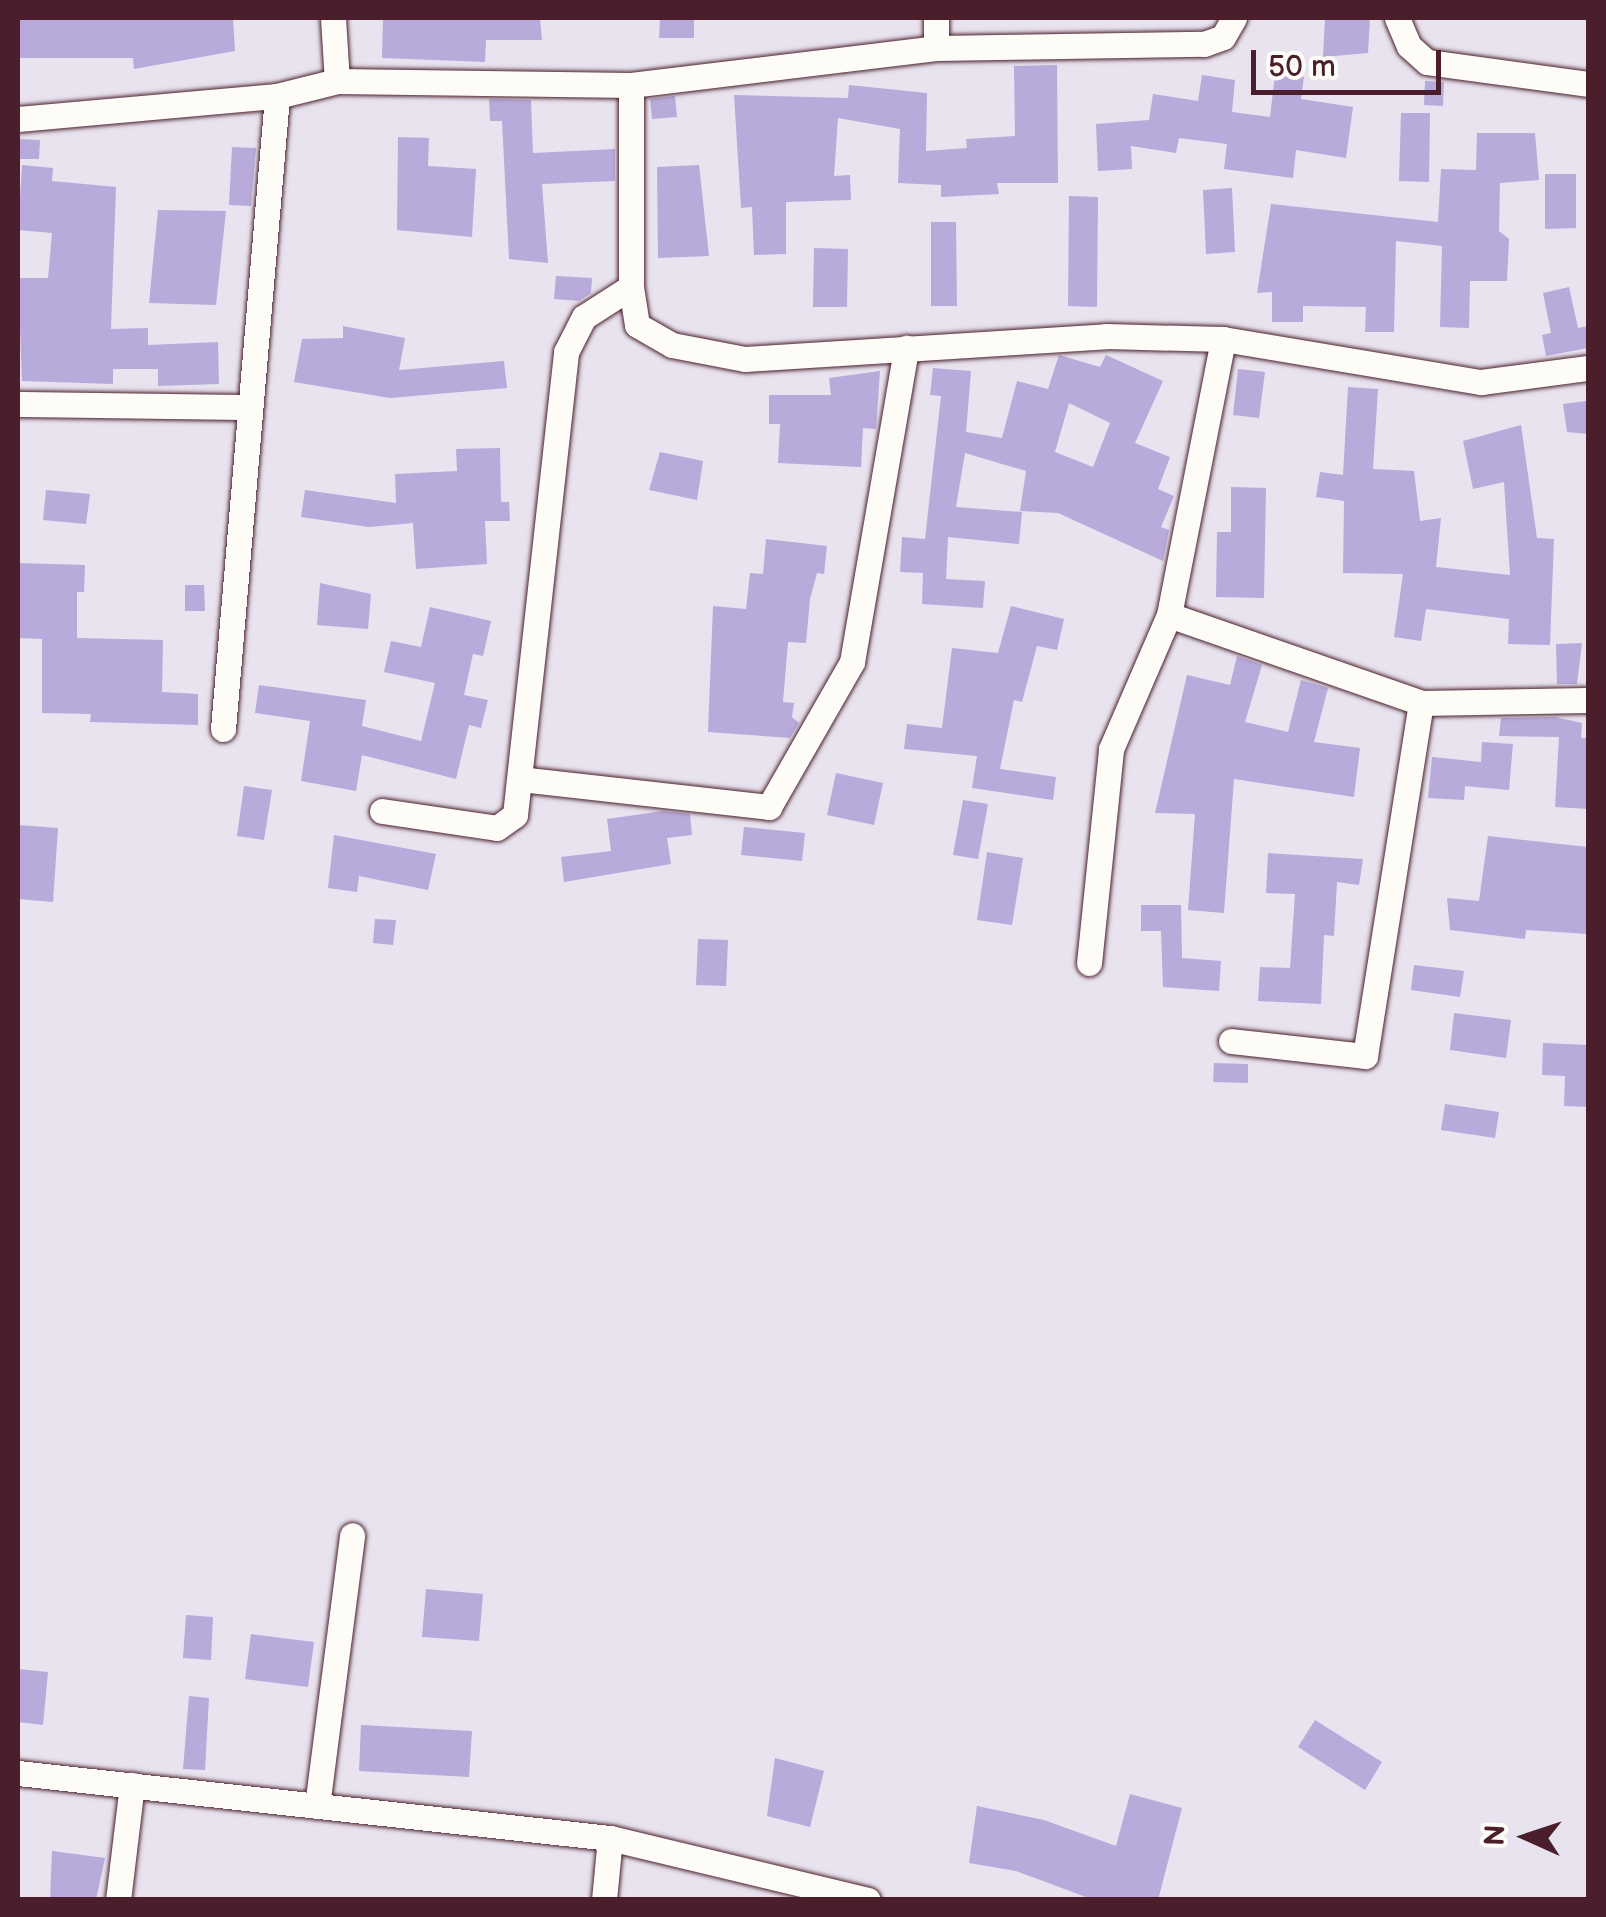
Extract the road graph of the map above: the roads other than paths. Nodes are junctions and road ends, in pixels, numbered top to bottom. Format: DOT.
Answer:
graph roads {
  1 [pos="333,18"];
  2 [pos="936,18"];
  3 [pos="1234,18"];
  4 [pos="1397,18"];
  5 [pos="936,48"];
  6 [pos="338,81"];
  7 [pos="1588,84"];
  8 [pos="631,85"];
  9 [pos="277,96"];
  10 [pos="18,119"];
  11 [pos="631,287"];
  12 [pos="1223,339"];
  13 [pos="906,348"];
  14 [pos="1588,368"];
  15 [pos="18,404"];
  16 [pos="246,407"];
  17 [pos="1169,615"];
  18 [pos="1588,700"];
  19 [pos="1421,702"];
  20 [pos="222,729"];
  21 [pos="520,779"];
  22 [pos="382,811"];
  23 [pos="1089,963"];
  24 [pos="1231,1041"];
  25 [pos="352,1535"];
  26 [pos="18,1773"];
  27 [pos="132,1785"];
  28 [pos="317,1806"];
  29 [pos="610,1838"];
  30 [pos="118,1900"];
  31 [pos="604,1900"];
  32 [pos="868,1900"];
  1 -- 6 [label="street"];
  2 -- 5 [label="street"];
  3 -- 5 [label="street"];
  4 -- 7 [label="street"];
  5 -- 8 [label="street"];
  6 -- 8 [label="street"];
  6 -- 9 [label="street"];
  8 -- 11 [label="street"];
  9 -- 10 [label="street"];
  9 -- 16 [label="street"];
  11 -- 13 [label="street"];
  11 -- 21 [label="street"];
  12 -- 13 [label="street"];
  12 -- 14 [label="street"];
  12 -- 17 [label="street"];
  13 -- 21 [label="street"];
  15 -- 16 [label="street"];
  16 -- 20 [label="street"];
  17 -- 19 [label="street"];
  17 -- 23 [label="street"];
  18 -- 19 [label="street"];
  19 -- 24 [label="street"];
  21 -- 22 [label="street"];
  25 -- 28 [label="street"];
  26 -- 27 [label="street"];
  27 -- 28 [label="street"];
  27 -- 30 [label="street"];
  28 -- 29 [label="street"];
  29 -- 31 [label="street"];
  29 -- 32 [label="street"];
}
